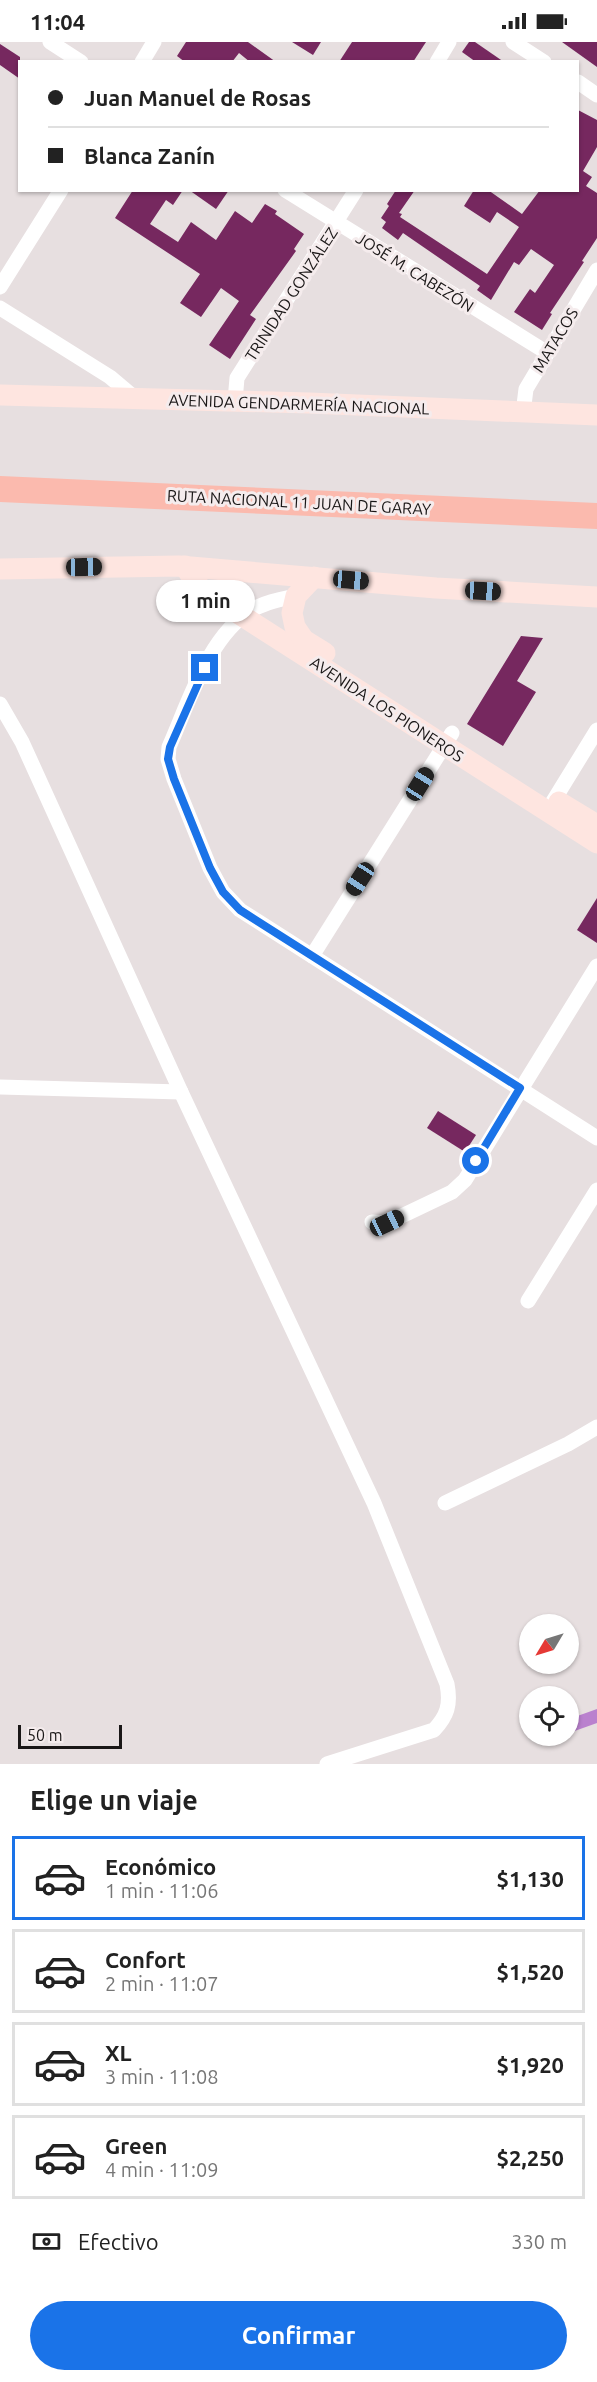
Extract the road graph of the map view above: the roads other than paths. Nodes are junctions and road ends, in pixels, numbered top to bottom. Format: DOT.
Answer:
graph roads {
  1 [pos="50,42"];
  2 [pos="154,42"];
  3 [pos="449,42"];
  4 [pos="513,42"];
  5 [pos="78,60"];
  6 [pos="143,60"];
  7 [pos="438,60"];
  8 [pos="541,60"];
  9 [pos="579,83"];
  10 [pos="597,94"];
  11 [pos="60,192"];
  12 [pos="288,192"];
  13 [pos="355,192"];
  14 [pos="336,224"];
  15 [pos="597,270"];
  16 [pos="0,287"];
  17 [pos="0,308"];
  18 [pos="546,352"];
  19 [pos="0,395"];
  20 [pos="136,399"];
  21 [pos="235,401"];
  22 [pos="523,413"];
  23 [pos="597,414"];
  24 [pos="0,489"];
  25 [pos="597,516"];
  26 [pos="185,566"];
  27 [pos="0,569"];
  28 [pos="314,577"];
  29 [pos="296,596"];
  30 [pos="597,597"];
  31 [pos="243,616"];
  32 [pos="0,704"];
  33 [pos="597,730"];
  34 [pos="448,739"];
  35 [pos="551,805"];
  36 [pos="597,825"];
  37 [pos="597,843"];
  38 [pos="312,956"];
  39 [pos="597,966"];
  40 [pos="0,1087"];
  41 [pos="520,1088"];
  42 [pos="181,1092"];
  43 [pos="597,1138"];
  44 [pos="597,1190"];
  45 [pos="372,1222"];
  46 [pos="528,1301"];
  47 [pos="597,1427"];
  48 [pos="445,1503"];
  49 [pos="327,1764"];
  1 -- 5 [label="street"];
  2 -- 6 [label="street"];
  3 -- 7 [label="street"];
  4 -- 8 [label="street"];
  9 -- 10 [label="street"];
  11 -- 16 [label="street"];
  12 -- 14 [label="street, JOSÉ M. CABEZÓN"];
  13 -- 14 [label="street, TRINIDAD GONZÁLEZ"];
  14 -- 18 [label="street, JOSÉ M. CABEZÓN"];
  14 -- 21 [label="street, TRINIDAD GONZÁLEZ"];
  15 -- 18 [label="street, MATACOS"];
  17 -- 20 [label="street"];
  18 -- 22 [label="street, MATACOS"];
  19 -- 20 [label="main road, AVENIDA GENDARMERÍA NACIONAL"];
  20 -- 21 [label="main road, AVENIDA GENDARMERÍA NACIONAL"];
  21 -- 22 [label="main road, AVENIDA GENDARMERÍA NACIONAL"];
  22 -- 23 [label="main road, AVENIDA GENDARMERÍA NACIONAL"];
  24 -- 25 [label="highway, RUTA NACIONAL 11 JUAN DE GARAY"];
  26 -- 27 [label="main road"];
  26 -- 28 [label="main road"];
  26 -- 31 [label="main road, AVENIDA LOS PIONEROS"];
  28 -- 29 [label="main road"];
  28 -- 30 [label="main road"];
  29 -- 31 [label="street"];
  29 -- 34 [label="main road, AVENIDA LOS PIONEROS"];
  31 -- 34 [label="main road, AVENIDA LOS PIONEROS"];
  31 -- 38 [label="street"];
  32 -- 42 [label="street"];
  33 -- 35 [label="street"];
  34 -- 35 [label="main road, AVENIDA LOS PIONEROS"];
  34 -- 38 [label="street"];
  35 -- 36 [label="main road, AVENIDA LOS PIONEROS"];
  35 -- 37 [label="main road, AVENIDA LOS PIONEROS"];
  38 -- 41 [label="street"];
  39 -- 41 [label="street"];
  40 -- 42 [label="street"];
  41 -- 43 [label="street"];
  41 -- 45 [label="street"];
  42 -- 49 [label="street"];
  44 -- 46 [label="street"];
  47 -- 48 [label="street"];
}
